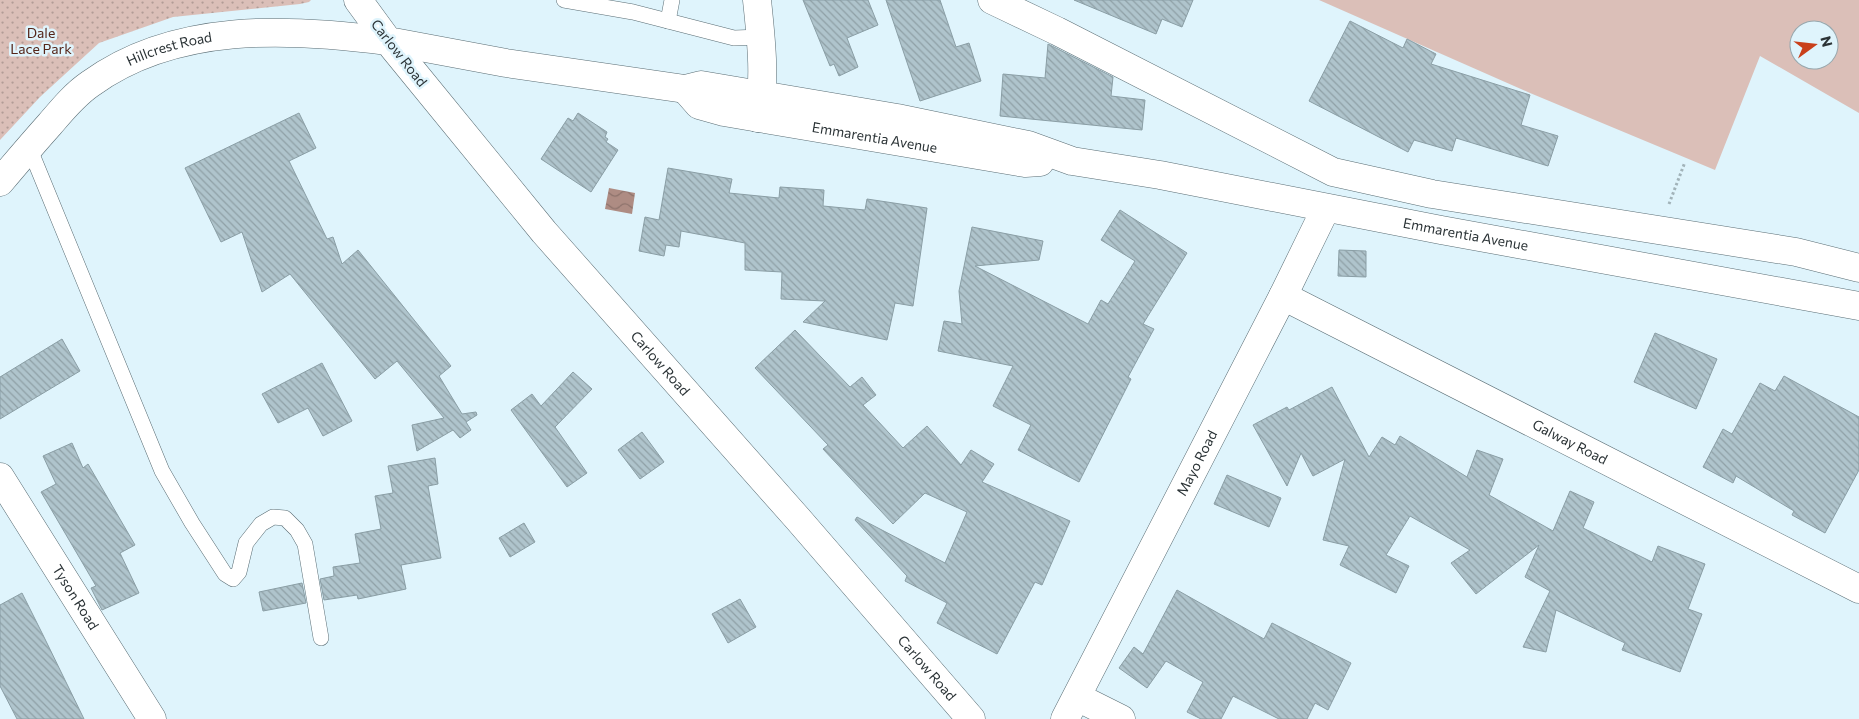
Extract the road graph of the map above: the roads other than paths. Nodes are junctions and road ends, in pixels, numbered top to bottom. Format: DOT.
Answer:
graph roads {
  1 [pos="358,0"];
  2 [pos="564,0"];
  3 [pos="672,0"];
  4 [pos="757,0"];
  5 [pos="992,0"];
  6 [pos="668,21"];
  7 [pos="761,37"];
  8 [pos="388,41"];
  9 [pos="760,106"];
  10 [pos="30,148"];
  11 [pos="0,182"];
  12 [pos="1326,208"];
  13 [pos="1859,268"];
  14 [pos="1283,296"];
  15 [pos="1859,306"];
  16 [pos="0,478"];
  17 [pos="1859,589"];
  18 [pos="321,638"];
  19 [pos="1071,708"];
  20 [pos="152,719"];
  21 [pos="971,719"];
  22 [pos="1121,719"];
  1 -- 8 [label="street, Carlow Road"];
  2 -- 6 [label="lane"];
  3 -- 6 [label="lane"];
  4 -- 7 [label="street"];
  5 -- 13 [label="street"];
  6 -- 7 [label="lane"];
  7 -- 9 [label="street"];
  8 -- 9 [label="street, Emmarentia Avenue"];
  8 -- 10 [label="street, Hillcrest Road"];
  8 -- 21 [label="street, Carlow Road"];
  9 -- 12 [label="street, Emmarentia Avenue"];
  10 -- 11 [label="street, Hillcrest Road"];
  10 -- 18 [label="lane"];
  12 -- 14 [label="street, Mayo Road"];
  12 -- 15 [label="street, Emmarentia Avenue"];
  14 -- 17 [label="street, Galway Road"];
  14 -- 19 [label="street, Mayo Road"];
  16 -- 20 [label="street, Tyson Road"];
  19 -- 22 [label="street"];
}
